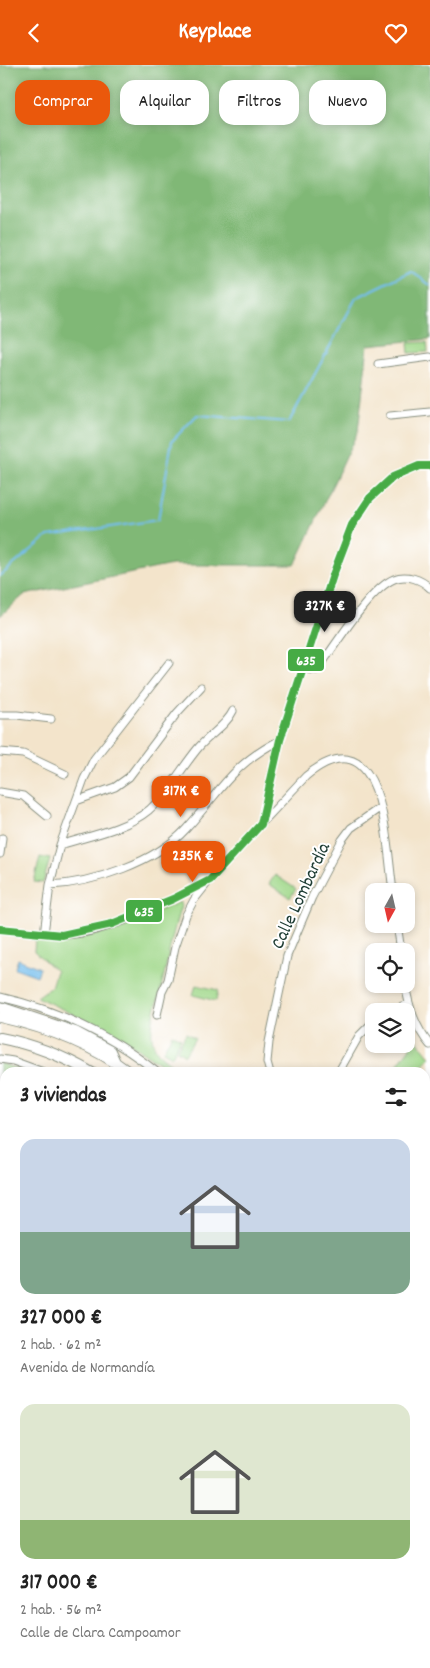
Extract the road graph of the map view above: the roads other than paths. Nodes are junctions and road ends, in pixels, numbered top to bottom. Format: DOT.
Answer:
graph roads {
  1 [pos="430,357"];
  2 [pos="378,364"];
  3 [pos="430,412"];
  4 [pos="390,416"];
  5 [pos="430,466"];
  6 [pos="430,587"];
  7 [pos="169,663"];
  8 [pos="302,669"];
  9 [pos="201,687"];
  10 [pos="233,711"];
  11 [pos="0,715"];
  12 [pos="51,719"];
  13 [pos="280,741"];
  14 [pos="0,752"];
  15 [pos="65,774"];
  16 [pos="0,792"];
  17 [pos="76,801"];
  18 [pos="381,807"];
  19 [pos="47,816"];
  20 [pos="261,824"];
  21 [pos="2,839"];
  22 [pos="60,845"];
  23 [pos="0,854"];
  24 [pos="210,880"];
  25 [pos="391,883"];
  26 [pos="50,885"];
  27 [pos="173,899"];
  28 [pos="194,900"];
  29 [pos="0,929"];
  30 [pos="44,934"];
  31 [pos="0,997"];
  32 [pos="0,1007"];
  33 [pos="157,1015"];
  34 [pos="0,1017"];
  35 [pos="415,1022"];
  36 [pos="365,1030"];
  37 [pos="0,1038"];
  38 [pos="430,1045"];
  39 [pos="0,1059"];
  40 [pos="115,1062"];
  41 [pos="30,1067"];
  42 [pos="82,1067"];
  43 [pos="122,1067"];
  44 [pos="151,1067"];
  45 [pos="268,1067"];
  46 [pos="341,1067"];
  1 -- 2 [label="street"];
  3 -- 4 [label="street"];
  5 -- 8 [label="street"];
  6 -- 8 [label="street"];
  7 -- 17 [label="street"];
  8 -- 13 [label="street"];
  9 -- 17 [label="street"];
  10 -- 22 [label="street"];
  11 -- 12 [label="street"];
  13 -- 20 [label="street"];
  13 -- 26 [label="street"];
  14 -- 15 [label="street"];
  16 -- 19 [label="street"];
  17 -- 22 [label="street"];
  18 -- 20 [label="street"];
  18 -- 25 [label="street"];
  18 -- 45 [label="street, Calle Lombardía"];
  20 -- 24 [label="street"];
  21 -- 23 [label="street"];
  22 -- 26 [label="street"];
  24 -- 27 [label="street"];
  24 -- 28 [label="street"];
  26 -- 30 [label="street"];
  27 -- 28 [label="street"];
  27 -- 30 [label="street"];
  28 -- 33 [label="street"];
  29 -- 30 [label="street"];
  31 -- 44 [label="street"];
  32 -- 40 [label="highway"];
  34 -- 40 [label="highway"];
  35 -- 38 [label="street"];
  36 -- 46 [label="street"];
  37 -- 42 [label="highway"];
  39 -- 41 [label="street"];
  40 -- 43 [label="highway"];
}
